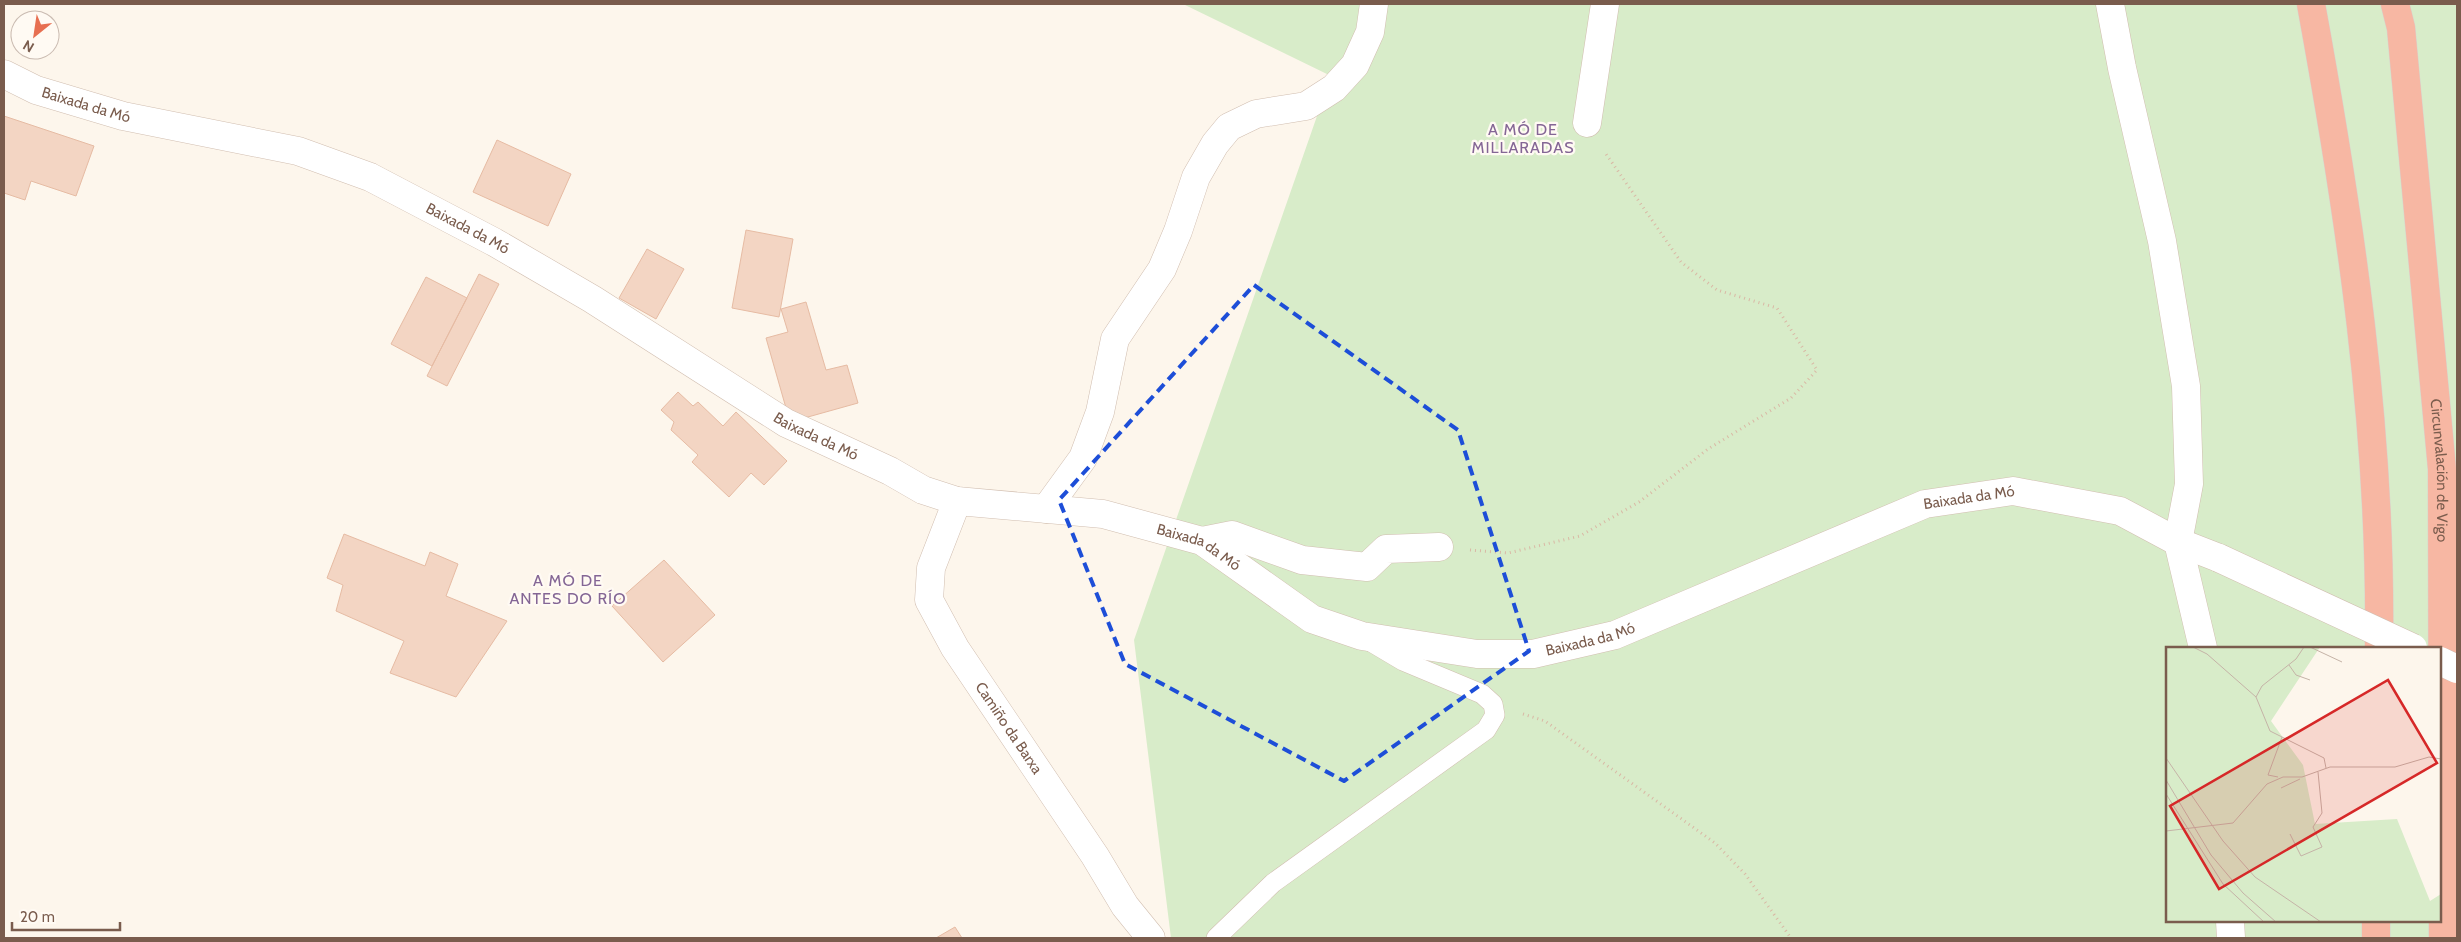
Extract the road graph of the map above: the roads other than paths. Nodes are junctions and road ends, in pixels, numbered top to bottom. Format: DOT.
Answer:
graph roads {
  1 [pos="1374,4"];
  2 [pos="1605,4"];
  3 [pos="2110,4"];
  4 [pos="2311,4"];
  5 [pos="2395,4"];
  6 [pos="4,74"];
  7 [pos="1587,123"];
  8 [pos="957,501"];
  9 [pos="1046,509"];
  10 [pos="1202,542"];
  11 [pos="2178,542"];
  12 [pos="1439,547"];
  13 [pos="1362,636"];
  14 [pos="2203,647"];
  15 [pos="2379,647"];
  16 [pos="2412,647"];
  17 [pos="2441,661"];
  18 [pos="2457,669"];
  19 [pos="2230,922"];
  20 [pos="2376,922"];
  21 [pos="1151,938"];
  22 [pos="1216,938"];
  23 [pos="2231,938"];
  24 [pos="2376,938"];
  25 [pos="2443,938"];
  1 -- 9 [label="street"];
  2 -- 7 [label="street"];
  3 -- 11 [label="street"];
  4 -- 15 [label="highway"];
  5 -- 25 [label="highway, Circunvalación de Vigo"];
  6 -- 8 [label="street, Baixada da Mó"];
  8 -- 9 [label="street, Baixada da Mó"];
  8 -- 21 [label="street, Camiño da Barxa"];
  9 -- 10 [label="street, Baixada da Mó"];
  10 -- 12 [label="street"];
  10 -- 13 [label="street, Baixada da Mó"];
  11 -- 13 [label="street, Baixada da Mó"];
  11 -- 14 [label="street"];
  11 -- 16 [label="street, Baixada da Mó, bridge"];
  13 -- 22 [label="lane"];
  17 -- 18 [label="street, bridge"];
  19 -- 23 [label="street"];
  20 -- 24 [label="highway"];
}
